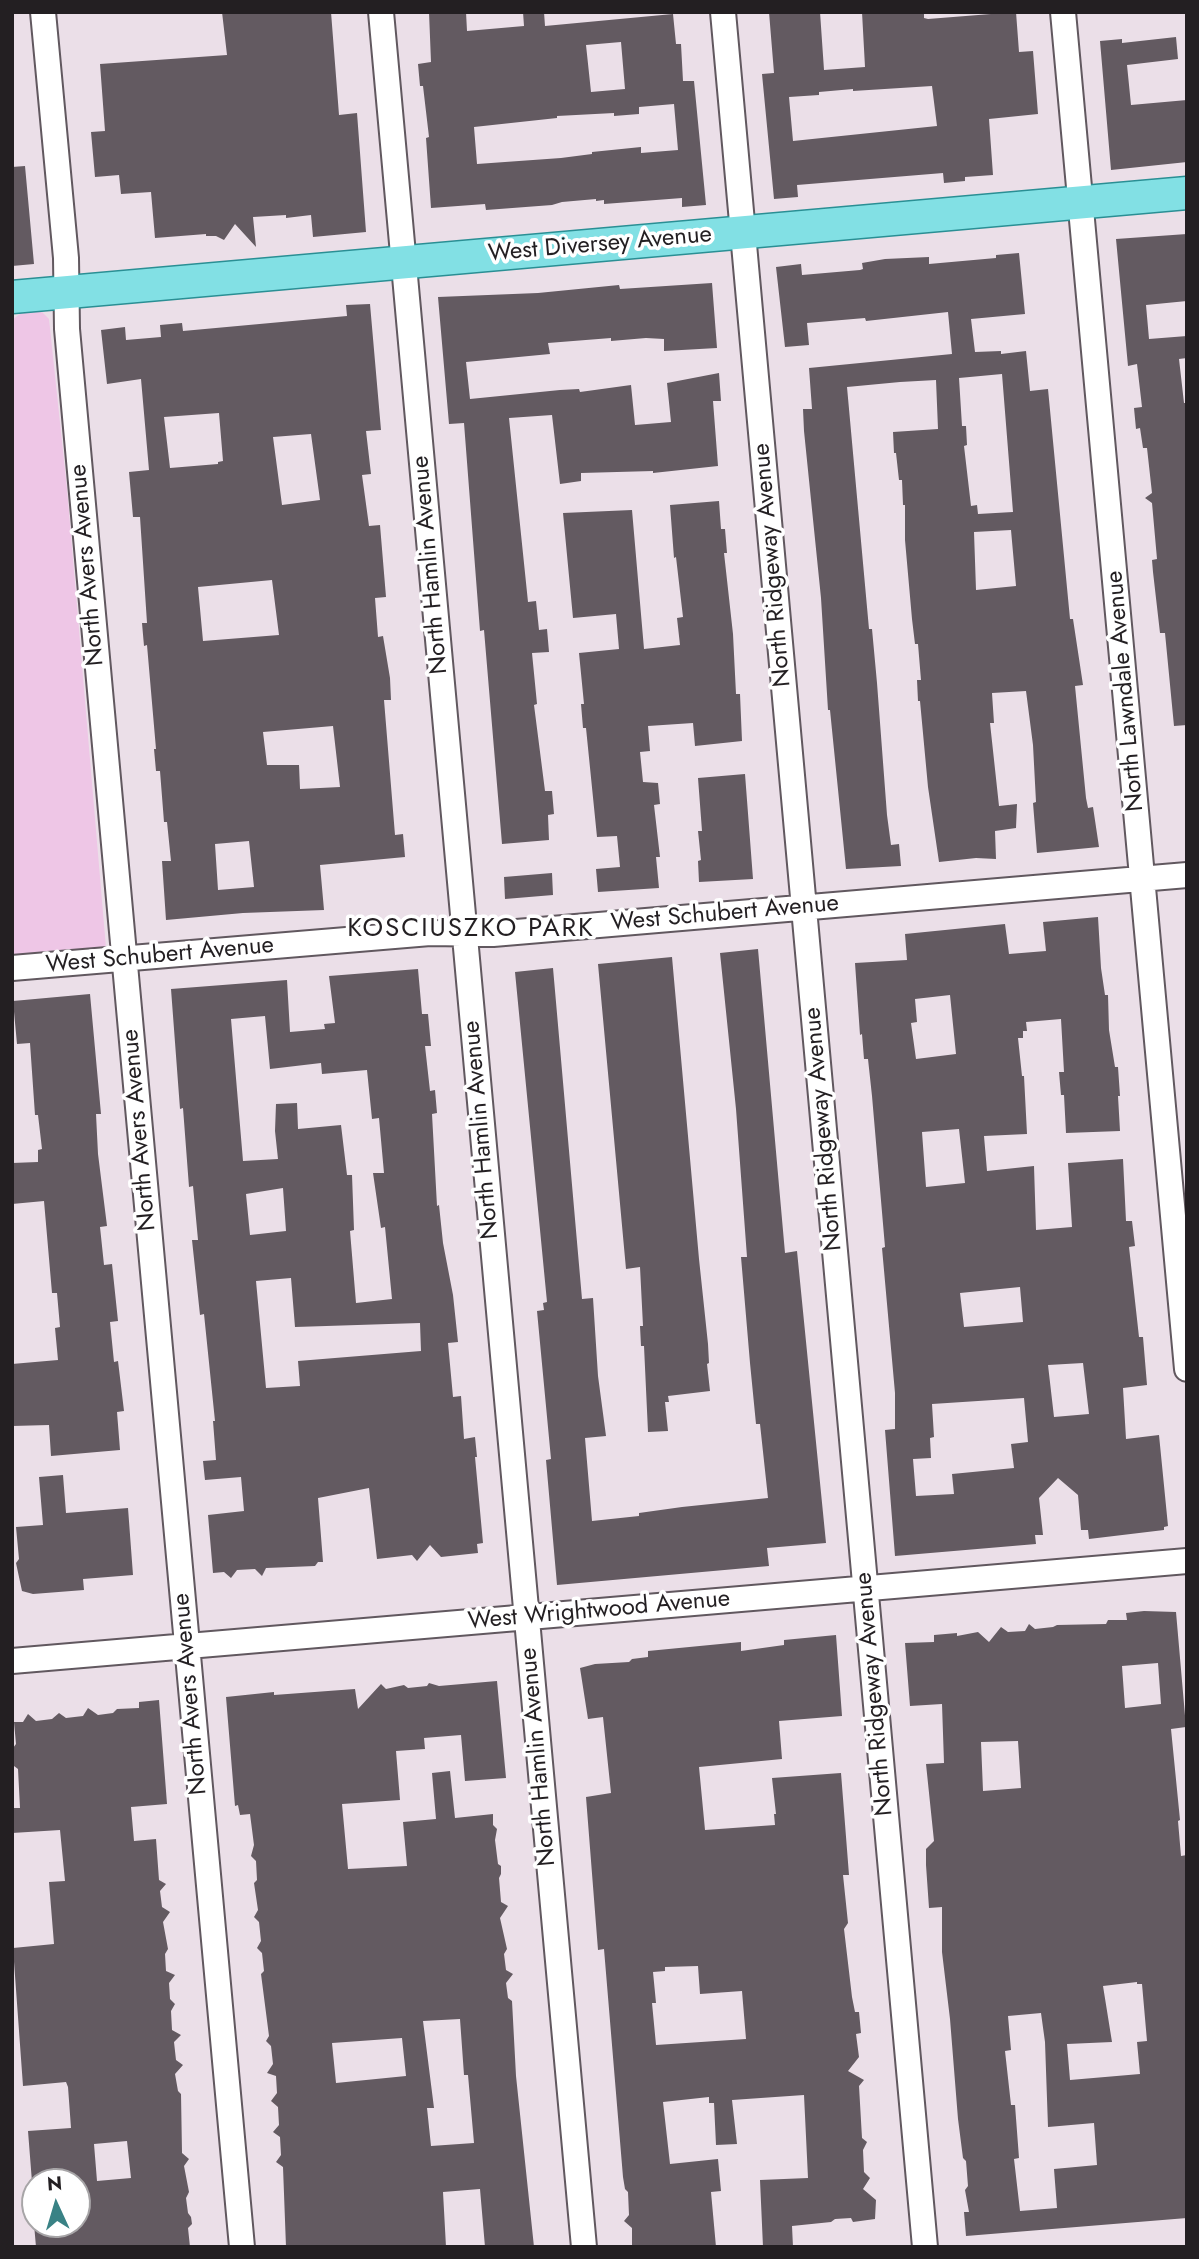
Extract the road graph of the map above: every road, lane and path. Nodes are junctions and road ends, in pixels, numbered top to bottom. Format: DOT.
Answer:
graph roads {
  1 [pos="43,12"];
  2 [pos="381,12"];
  3 [pos="723,12"];
  4 [pos="1063,12"];
  5 [pos="1187,193"];
  6 [pos="1082,203"];
  7 [pos="743,233"];
  8 [pos="403,262"];
  9 [pos="67,292"];
  10 [pos="12,297"];
  11 [pos="1187,874"];
  12 [pos="1143,879"];
  13 [pos="804,907"];
  14 [pos="464,934"];
  15 [pos="124,959"];
  16 [pos="12,968"];
  17 [pos="1187,1369"];
  18 [pos="1187,1561"];
  19 [pos="866,1588"];
  20 [pos="527,1617"];
  21 [pos="187,1646"];
  22 [pos="12,1661"];
  23 [pos="242,2247"];
  24 [pos="584,2247"];
  25 [pos="925,2247"];
  1 -- 9 [label="street, North Avers Avenue"];
  2 -- 8 [label="street, North Hamlin Avenue"];
  3 -- 7 [label="street, North Ridgeway Avenue"];
  4 -- 6 [label="street, North Lawndale Avenue"];
  5 -- 6 [label="main road, West Diversey Avenue"];
  6 -- 7 [label="main road, West Diversey Avenue"];
  6 -- 12 [label="street, North Lawndale Avenue"];
  7 -- 8 [label="main road, West Diversey Avenue"];
  7 -- 13 [label="street, North Ridgeway Avenue"];
  8 -- 9 [label="main road, West Diversey Avenue"];
  8 -- 14 [label="street, North Hamlin Avenue"];
  9 -- 10 [label="main road, West Diversey Avenue"];
  9 -- 15 [label="street, North Avers Avenue"];
  11 -- 12 [label="street, West Schubert Avenue"];
  12 -- 13 [label="street, West Schubert Avenue"];
  12 -- 17 [label="street, North Lawndale Avenue"];
  13 -- 14 [label="street, West Schubert Avenue"];
  13 -- 19 [label="street, North Ridgeway Avenue"];
  14 -- 15 [label="street, West Schubert Avenue"];
  14 -- 20 [label="street, North Hamlin Avenue"];
  15 -- 16 [label="street, West Schubert Avenue"];
  15 -- 21 [label="street, North Avers Avenue"];
  18 -- 19 [label="street, West Wrightwood Avenue"];
  19 -- 20 [label="street, West Wrightwood Avenue"];
  19 -- 25 [label="street, North Ridgeway Avenue"];
  20 -- 21 [label="street, West Wrightwood Avenue"];
  20 -- 24 [label="street, North Hamlin Avenue"];
  21 -- 22 [label="street, West Wrightwood Avenue"];
  21 -- 23 [label="street, North Avers Avenue"];
}
